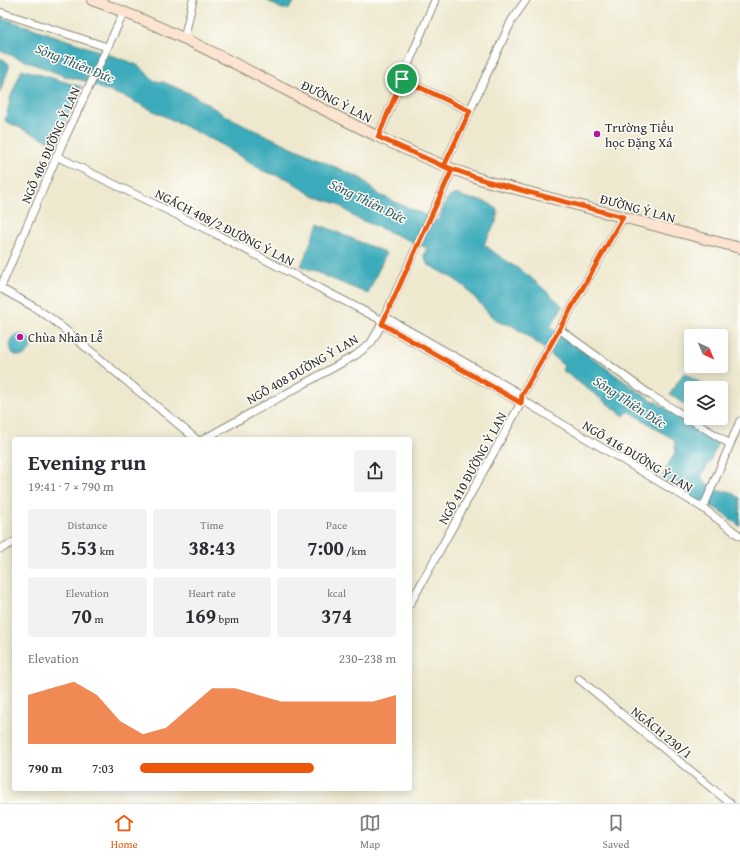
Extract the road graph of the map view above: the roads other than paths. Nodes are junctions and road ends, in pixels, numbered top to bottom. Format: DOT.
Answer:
graph roads {
  1 [pos="92,0"];
  2 [pos="193,0"];
  3 [pos="435,0"];
  4 [pos="526,0"];
  5 [pos="0,12"];
  6 [pos="124,12"];
  7 [pos="184,39"];
  8 [pos="108,47"];
  9 [pos="402,79"];
  10 [pos="470,111"];
  11 [pos="378,137"];
  12 [pos="56,156"];
  13 [pos="448,168"];
  14 [pos="623,217"];
  15 [pos="740,248"];
  16 [pos="0,287"];
  17 [pos="383,321"];
  18 [pos="560,329"];
  19 [pos="452,360"];
  20 [pos="522,399"];
  21 [pos="740,421"];
  22 [pos="194,437"];
  23 [pos="208,437"];
  24 [pos="730,444"];
  25 [pos="703,508"];
  26 [pos="740,536"];
  27 [pos="12,543"];
  28 [pos="0,549"];
  29 [pos="412,600"];
  30 [pos="579,679"];
  31 [pos="730,803"];
  1 -- 6 [label="main road, ĐƯỜNG Ỷ LAN"];
  2 -- 7 [label="street"];
  3 -- 9 [label="street"];
  4 -- 10 [label="street, NGÕ 408 ĐƯỜNG Ỷ LAN"];
  5 -- 8 [label="street"];
  6 -- 7 [label="main road, ĐƯỜNG Ỷ LAN"];
  6 -- 8 [label="street, NGÕ 406 ĐƯỜNG Ỷ LAN"];
  7 -- 11 [label="main road, ĐƯỜNG Ỷ LAN"];
  8 -- 12 [label="street, NGÕ 406 ĐƯỜNG Ỷ LAN"];
  9 -- 10 [label="street"];
  9 -- 11 [label="street"];
  10 -- 13 [label="street, NGÕ 408 ĐƯỜNG Ỷ LAN"];
  11 -- 13 [label="main road, ĐƯỜNG Ỷ LAN"];
  12 -- 16 [label="street, NGÕ 406 ĐƯỜNG Ỷ LAN"];
  12 -- 17 [label="street, NGÁCH 408/2 ĐƯỜNG Ỷ LAN"];
  13 -- 14 [label="main road, ĐƯỜNG Ỷ LAN"];
  13 -- 17 [label="street, NGÕ 408 ĐƯỜNG Ỷ LAN"];
  14 -- 15 [label="main road, ĐƯỜNG Ỷ LAN"];
  14 -- 18 [label="street, NGÕ 410 ĐƯỜNG Ỷ LAN"];
  16 -- 22 [label="street"];
  17 -- 19 [label="street, NGÁCH 408/2 ĐƯỜNG Ỷ LAN"];
  17 -- 23 [label="street, NGÕ 408 ĐƯỜNG Ỷ LAN"];
  18 -- 20 [label="street, NGÕ 410 ĐƯỜNG Ỷ LAN"];
  18 -- 24 [label="street"];
  19 -- 20 [label="street, NGÕ 416 ĐƯỜNG Ỷ LAN"];
  20 -- 25 [label="street, NGÕ 416 ĐƯỜNG Ỷ LAN"];
  20 -- 29 [label="street, NGÕ 410 ĐƯỜNG Ỷ LAN"];
  21 -- 24 [label="street"];
  24 -- 25 [label="street"];
  25 -- 26 [label="street, NGÕ 416 ĐƯỜNG Ỷ LAN"];
  27 -- 28 [label="street"];
  30 -- 31 [label="street, NGÁCH 230/1"];
}
